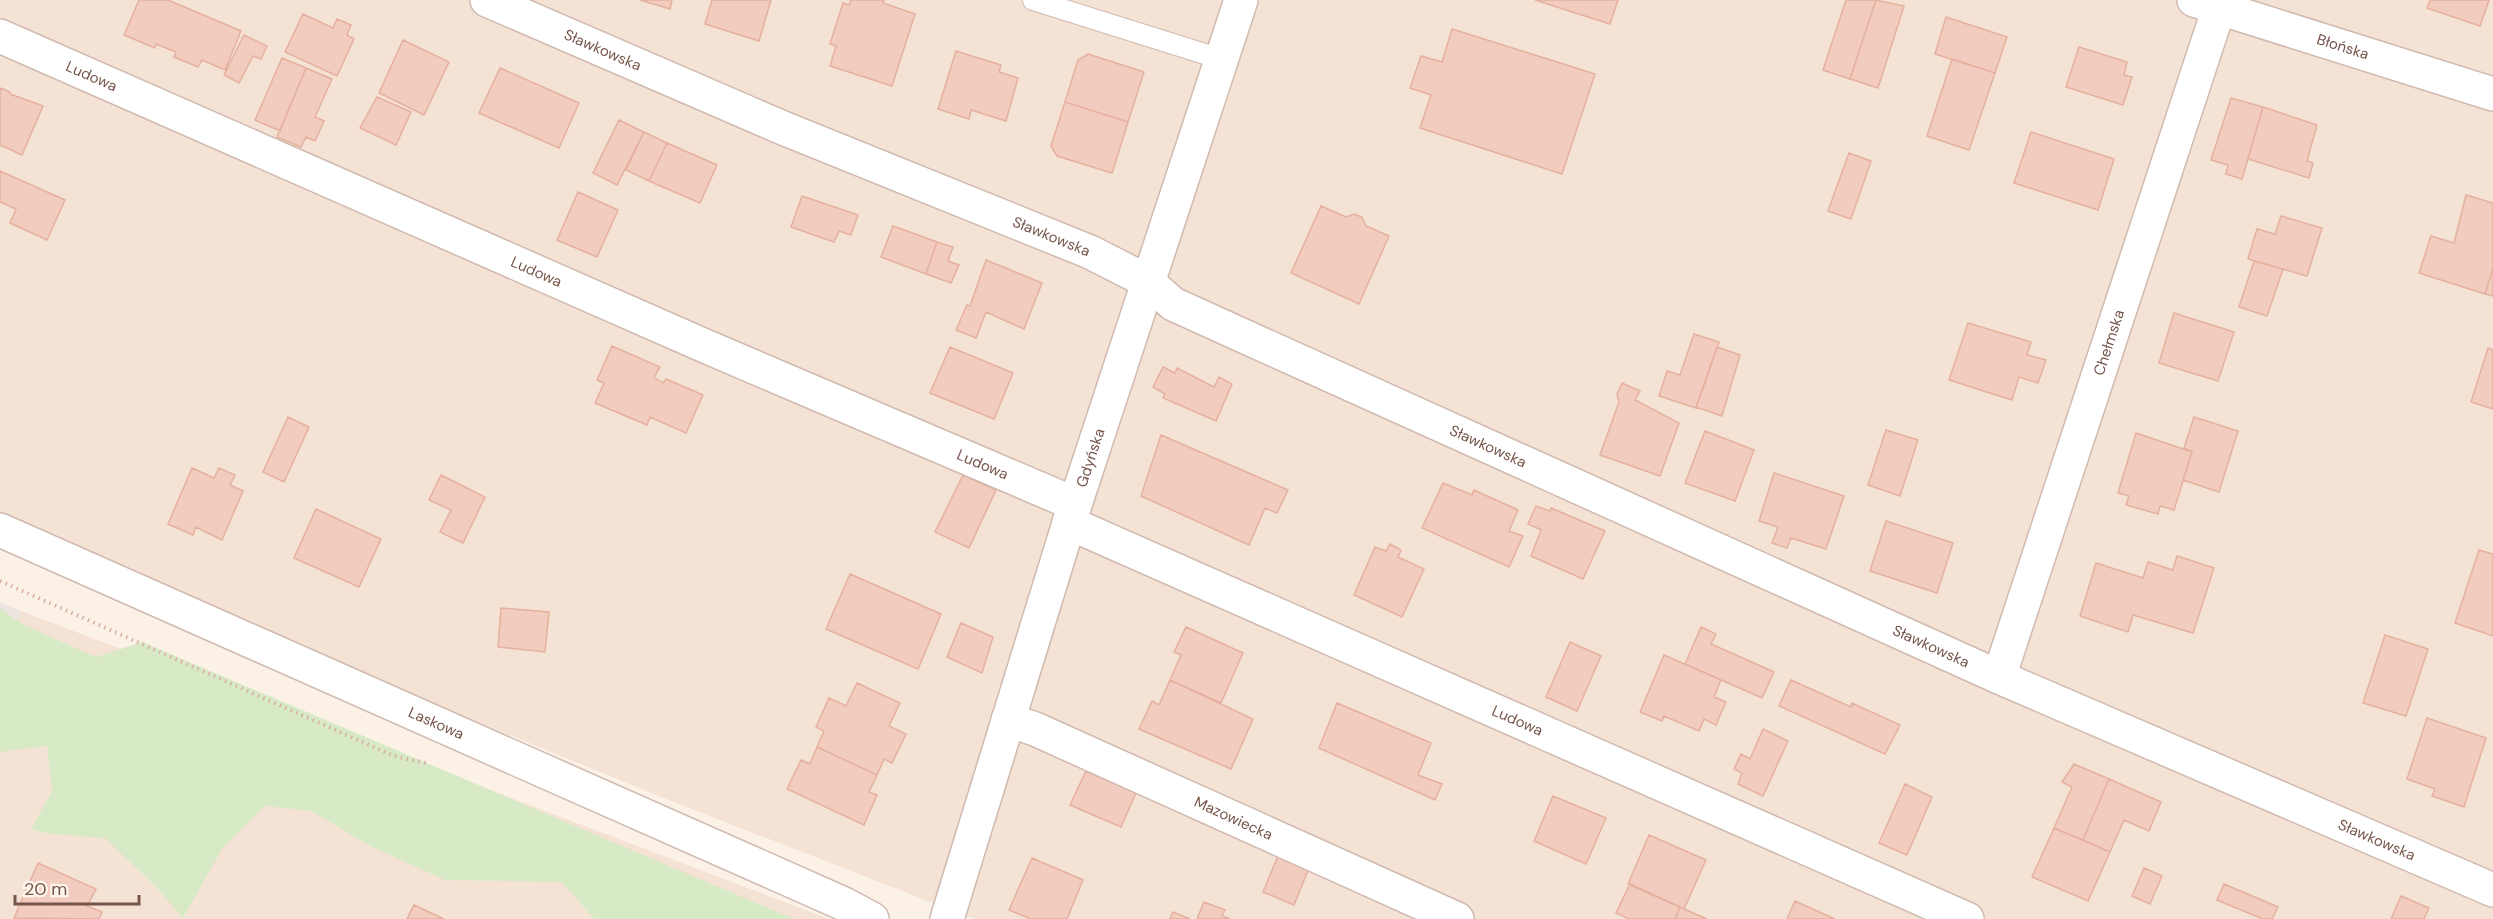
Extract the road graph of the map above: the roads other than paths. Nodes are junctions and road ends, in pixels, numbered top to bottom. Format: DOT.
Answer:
graph roads {
  1 [pos="487,0"];
  2 [pos="1033,0"];
  3 [pos="1241,0"];
  4 [pos="2207,4"];
  5 [pos="0,36"];
  6 [pos="1224,60"];
  7 [pos="2493,94"];
  8 [pos="1147,281"];
  9 [pos="1072,514"];
  10 [pos="0,530"];
  11 [pos="1999,677"];
  12 [pos="1008,720"];
  13 [pos="2493,890"];
  14 [pos="872,919"];
  15 [pos="947,919"];
  16 [pos="1457,919"];
  17 [pos="1967,919"];
  1 -- 8 [label="street, Sławkowska"];
  2 -- 6 [label="lane"];
  3 -- 6 [label="street, Gdyńska"];
  4 -- 7 [label="street, Błońska"];
  4 -- 11 [label="street, Chełmska"];
  5 -- 9 [label="street, Ludowa"];
  6 -- 8 [label="street, Gdyńska"];
  8 -- 9 [label="street, Gdyńska"];
  8 -- 11 [label="street, Sławkowska"];
  9 -- 12 [label="street, Gdyńska"];
  9 -- 17 [label="street, Ludowa"];
  10 -- 14 [label="street, Laskowa"];
  11 -- 13 [label="street, Sławkowska"];
  12 -- 15 [label="street, Gdyńska"];
  12 -- 16 [label="street, Mazowiecka"];
}
